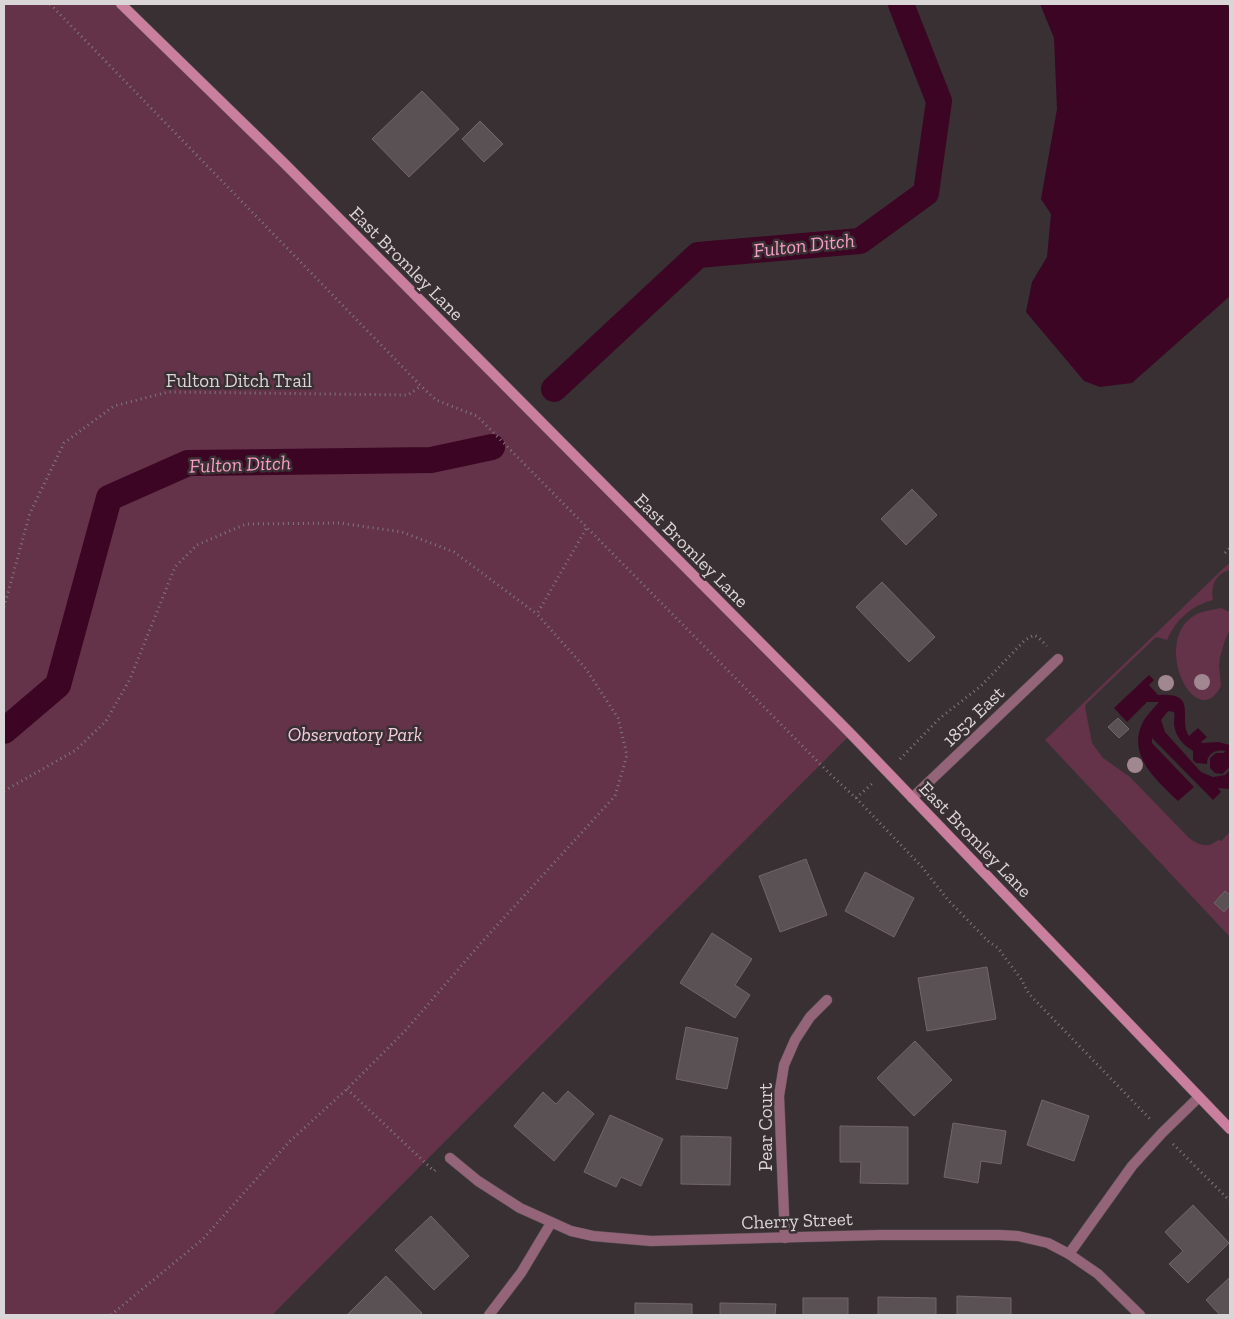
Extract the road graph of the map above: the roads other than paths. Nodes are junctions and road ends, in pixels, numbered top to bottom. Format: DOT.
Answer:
graph roads {
  1 [pos="121,4"];
  2 [pos="1058,659"];
  3 [pos="912,798"];
  4 [pos="826,1000"];
  5 [pos="1199,1097"];
  6 [pos="1230,1129"];
  7 [pos="450,1158"];
  8 [pos="551,1223"];
  9 [pos="785,1238"];
  10 [pos="1069,1254"];
  11 [pos="489,1315"];
  12 [pos="1140,1315"];
  1 -- 3 [label="main road, East Bromley Lane"];
  2 -- 3 [label="street, 1852 East"];
  3 -- 5 [label="main road, East Bromley Lane"];
  4 -- 9 [label="street, Pear Court"];
  5 -- 6 [label="main road, East Bromley Lane"];
  5 -- 10 [label="street"];
  7 -- 8 [label="street, Cherry Street"];
  8 -- 9 [label="street, Cherry Street"];
  8 -- 11 [label="street"];
  9 -- 10 [label="street, Cherry Street"];
  10 -- 12 [label="street, Cherry Street"];
}
